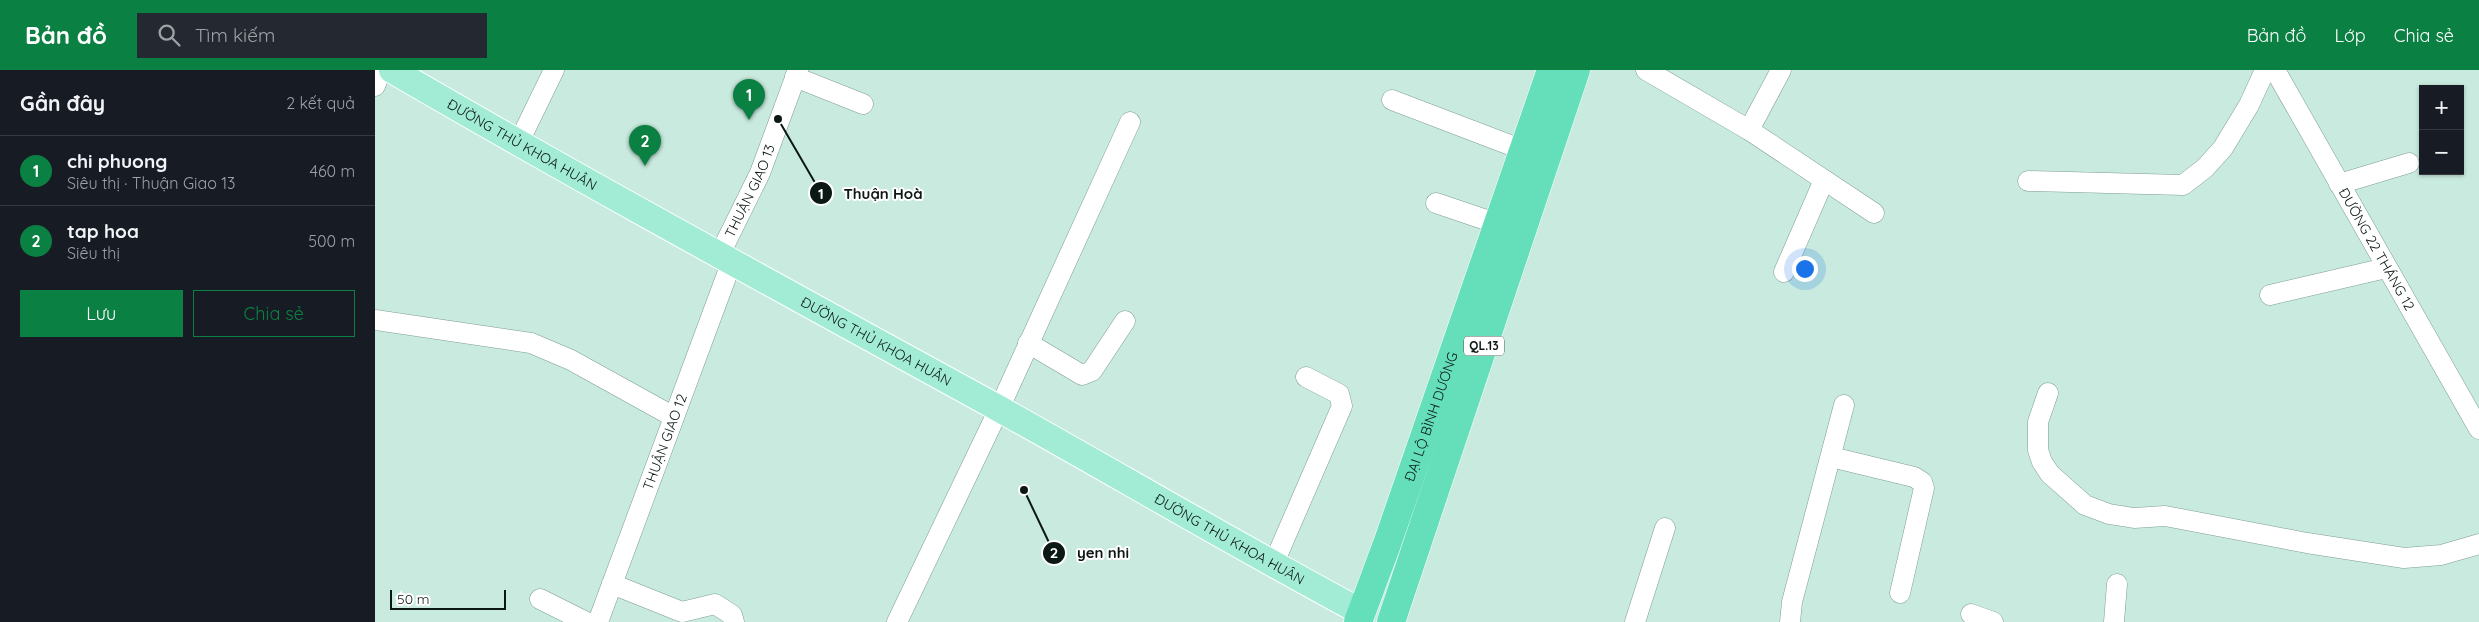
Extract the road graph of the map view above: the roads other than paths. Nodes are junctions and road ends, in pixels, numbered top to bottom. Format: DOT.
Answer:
graph roads {
  1 [pos="381,70"];
  2 [pos="392,70"];
  3 [pos="554,70"];
  4 [pos="1551,70"];
  5 [pos="1576,70"];
  6 [pos="1646,70"];
  7 [pos="1781,70"];
  8 [pos="2265,70"];
  9 [pos="2275,70"];
  10 [pos="797,74"];
  11 [pos="375,86"];
  12 [pos="1392,100"];
  13 [pos="863,104"];
  14 [pos="1129,122"];
  15 [pos="1749,130"];
  16 [pos="519,144"];
  17 [pos="1523,150"];
  18 [pos="2409,164"];
  19 [pos="1823,180"];
  20 [pos="2028,181"];
  21 [pos="2339,184"];
  22 [pos="1436,203"];
  23 [pos="1874,213"];
  24 [pos="1498,224"];
  25 [pos="726,257"];
  26 [pos="2387,268"];
  27 [pos="1784,272"];
  28 [pos="2270,296"];
  29 [pos="375,320"];
  30 [pos="1125,320"];
  31 [pos="1028,343"];
  32 [pos="1306,377"];
  33 [pos="2048,393"];
  34 [pos="1844,406"];
  35 [pos="999,409"];
  36 [pos="674,417"];
  37 [pos="2479,429"];
  38 [pos="1831,457"];
  39 [pos="1665,528"];
  40 [pos="2479,544"];
  41 [pos="1273,565"];
  42 [pos="612,584"];
  43 [pos="2117,584"];
  44 [pos="1900,592"];
  45 [pos="541,599"];
  46 [pos="1971,614"];
  47 [pos="1368,619"];
  48 [pos="596,622"];
  49 [pos="734,622"];
  50 [pos="897,622"];
  51 [pos="1391,622"];
  52 [pos="1635,622"];
  53 [pos="1791,622"];
  54 [pos="1993,622"];
  55 [pos="2114,622"];
  1 -- 11 [label="street"];
  2 -- 16 [label="main road, ĐƯỜNG THỦ KHOA HUÂN"];
  3 -- 16 [label="street"];
  4 -- 17 [label="highway, ĐẠI LỘ BÌNH DƯƠNG / QL.13"];
  5 -- 51 [label="highway, ĐẠI LỘ BÌNH DƯƠNG / QL.13"];
  6 -- 15 [label="street"];
  7 -- 15 [label="street"];
  8 -- 20 [label="street"];
  9 -- 21 [label="street, ĐƯỜNG 22 THÁNG 12"];
  10 -- 13 [label="street"];
  10 -- 25 [label="street, THUẬN GIAO 13"];
  12 -- 17 [label="street"];
  14 -- 31 [label="street"];
  15 -- 19 [label="street"];
  16 -- 25 [label="main road, ĐƯỜNG THỦ KHOA HUÂN"];
  17 -- 24 [label="highway, ĐẠI LỘ BÌNH DƯƠNG / QL.13"];
  18 -- 21 [label="street"];
  19 -- 23 [label="street"];
  19 -- 27 [label="street"];
  21 -- 26 [label="street, ĐƯỜNG 22 THÁNG 12"];
  22 -- 24 [label="street"];
  24 -- 47 [label="highway, ĐẠI LỘ BÌNH DƯƠNG / QL.13"];
  25 -- 35 [label="main road, ĐƯỜNG THỦ KHOA HUÂN"];
  25 -- 36 [label="street, THUẬN GIAO 12"];
  26 -- 28 [label="street"];
  26 -- 37 [label="street, ĐƯỜNG 22 THÁNG 12"];
  29 -- 36 [label="street"];
  30 -- 31 [label="street"];
  31 -- 35 [label="street"];
  32 -- 41 [label="street"];
  33 -- 40 [label="street"];
  34 -- 38 [label="street"];
  35 -- 41 [label="main road, ĐƯỜNG THỦ KHOA HUÂN"];
  35 -- 50 [label="street"];
  36 -- 42 [label="street, THUẬN GIAO 12"];
  38 -- 44 [label="street"];
  38 -- 53 [label="street"];
  39 -- 52 [label="street"];
  41 -- 47 [label="main road, ĐƯỜNG THỦ KHOA HUÂN"];
  42 -- 48 [label="street, THUẬN GIAO 12"];
  42 -- 49 [label="street"];
  43 -- 55 [label="street"];
  45 -- 48 [label="street"];
  46 -- 54 [label="street"];
}
